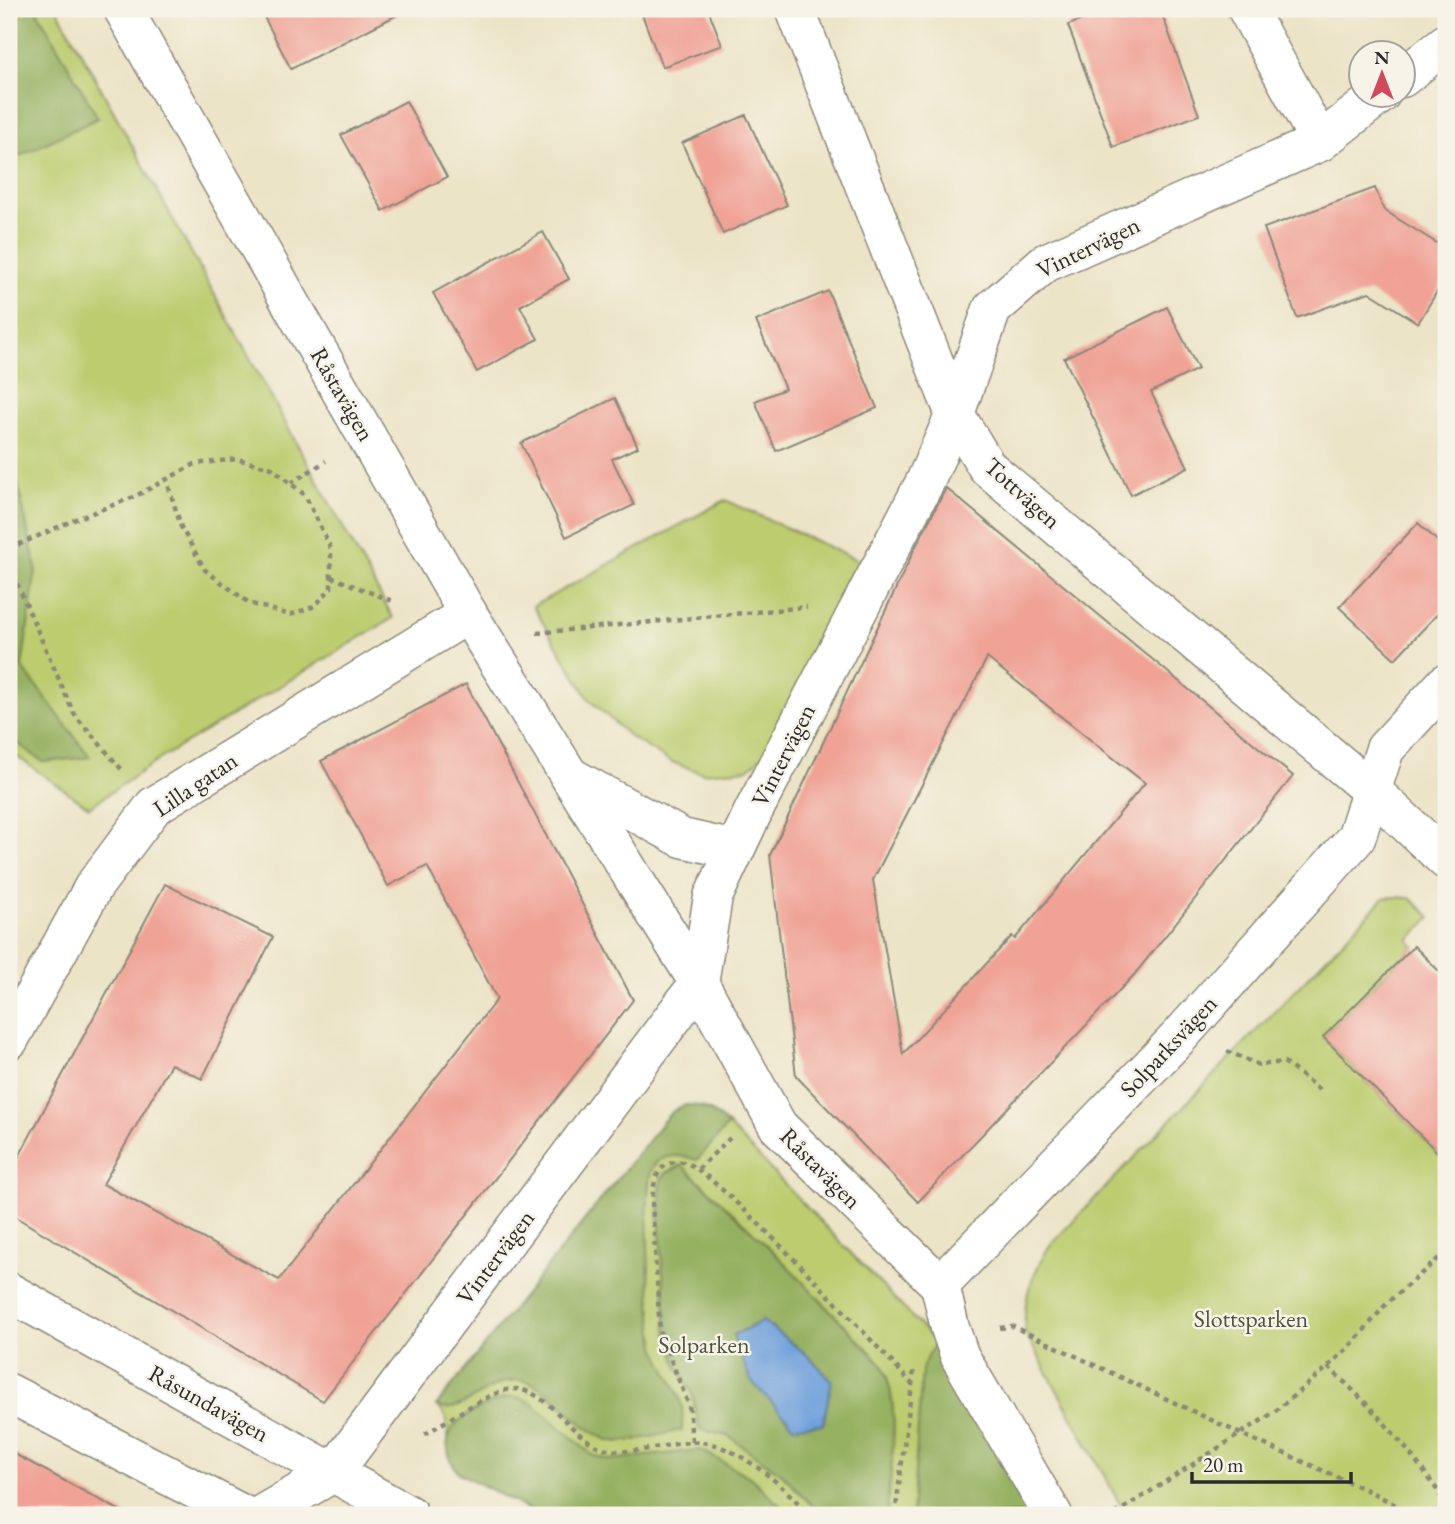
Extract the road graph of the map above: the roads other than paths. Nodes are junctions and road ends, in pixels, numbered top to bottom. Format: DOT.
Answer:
graph roads {
  1 [pos="123,9"];
  2 [pos="795,9"];
  3 [pos="1247,9"];
  4 [pos="1445,44"];
  5 [pos="1416,67"];
  6 [pos="1363,108"];
  7 [pos="1320,142"];
  8 [pos="955,414"];
  9 [pos="468,614"];
  10 [pos="1446,683"];
  11 [pos="569,776"];
  12 [pos="1370,790"];
  13 [pos="735,850"];
  14 [pos="1446,860"];
  15 [pos="699,983"];
  16 [pos="9,1040"];
  17 [pos="940,1285"];
  18 [pos="9,1292"];
  19 [pos="9,1394"];
  20 [pos="333,1473"];
  21 [pos="244,1515"];
  22 [pos="261,1515"];
  23 [pos="408,1515"];
  24 [pos="1053,1515"];
  1 -- 9 [label="street, Råstavägen"];
  2 -- 8 [label="street, Tottvägen"];
  3 -- 7 [label="street"];
  4 -- 5 [label="street"];
  6 -- 7 [label="street, Vintervägen"];
  7 -- 8 [label="street, Vintervägen"];
  8 -- 12 [label="street, Tottvägen"];
  8 -- 13 [label="street, Vintervägen"];
  9 -- 11 [label="street, Råstavägen"];
  9 -- 16 [label="street, Lilla gatan"];
  10 -- 12 [label="street"];
  11 -- 13 [label="street, Råstavägen"];
  11 -- 15 [label="street, Råstavägen"];
  12 -- 14 [label="street, Tottvägen"];
  12 -- 17 [label="street, Solparksvägen"];
  13 -- 15 [label="street, Vintervägen"];
  15 -- 17 [label="street, Råstavägen"];
  15 -- 20 [label="street, Vintervägen"];
  17 -- 24 [label="street"];
  18 -- 20 [label="street, Råsundavägen"];
  19 -- 21 [label="street"];
  20 -- 22 [label="street, Vintervägen"];
  20 -- 23 [label="street, Råsundavägen"];
}
